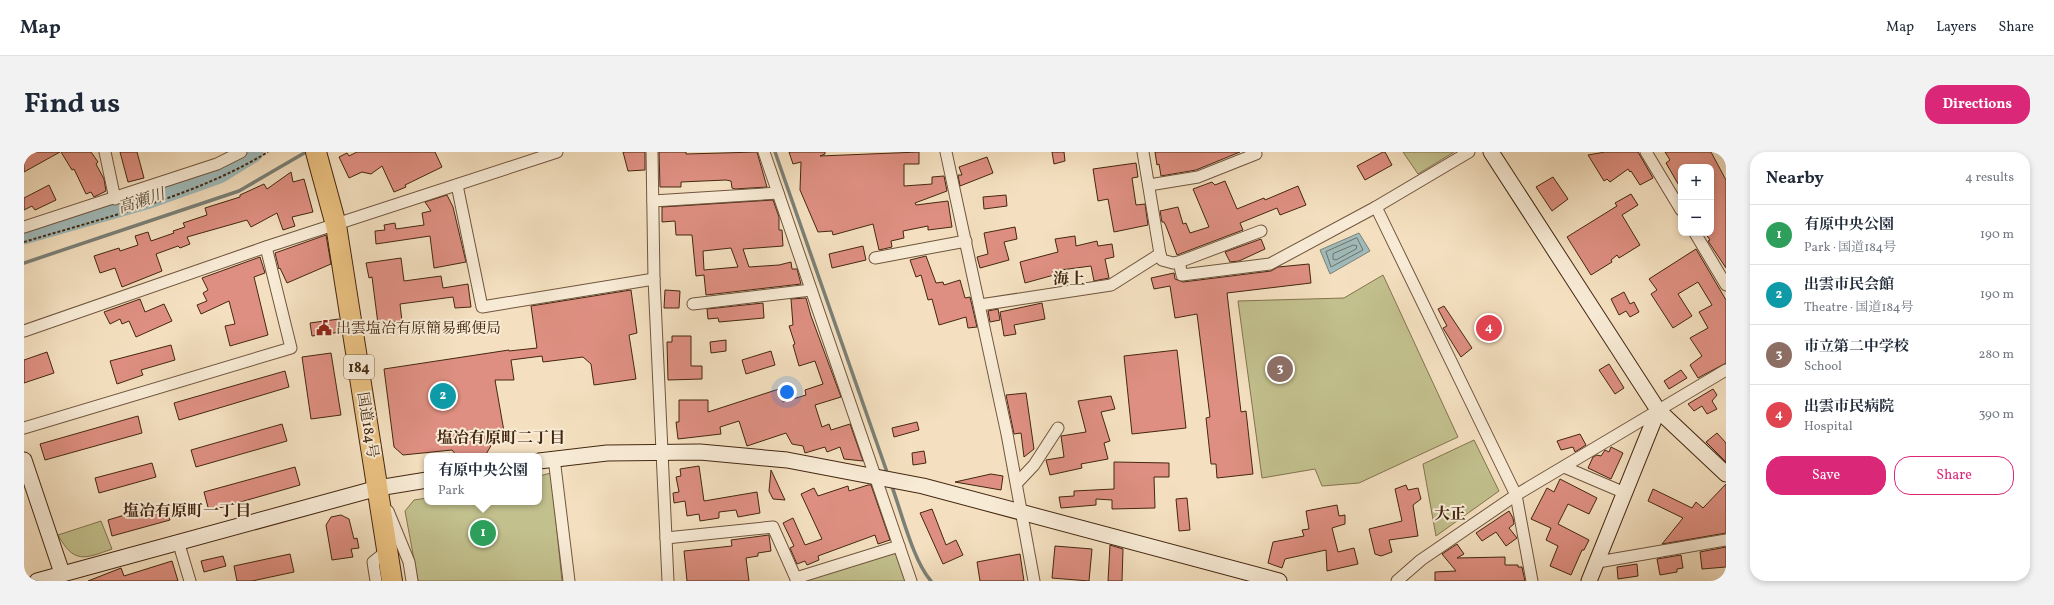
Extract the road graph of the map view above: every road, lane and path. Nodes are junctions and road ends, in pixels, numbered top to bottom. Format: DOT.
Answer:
graph roads {
  1 [pos="105,152"];
  2 [pos="241,152"];
  3 [pos="268,152"];
  4 [pos="557,152"];
  5 [pos="652,152"];
  6 [pos="764,152"];
  7 [pos="946,152"];
  8 [pos="1143,152"];
  9 [pos="1469,152"];
  10 [pos="1491,152"];
  11 [pos="1646,152"];
  12 [pos="316,153"];
  13 [pos="1256,154"];
  14 [pos="457,185"];
  15 [pos="1148,185"];
  16 [pos="778,193"];
  17 [pos="115,199"];
  18 [pos="653,201"];
  19 [pos="1678,205"];
  20 [pos="1376,206"];
  21 [pos="336,225"];
  22 [pos="24,226"];
  23 [pos="1261,231"];
  24 [pos="1697,236"];
  25 [pos="966,241"];
  26 [pos="24,242"];
  27 [pos="266,247"];
  28 [pos="1160,254"];
  29 [pos="875,258"];
  30 [pos="1179,262"];
  31 [pos="654,278"];
  32 [pos="1726,285"];
  33 [pos="811,290"];
  34 [pos="693,304"];
  35 [pos="980,305"];
  36 [pos="24,331"];
  37 [pos="1726,370"];
  38 [pos="1658,410"];
  39 [pos="24,428"];
  40 [pos="1058,428"];
  41 [pos="662,452"];
  42 [pos="554,458"];
  43 [pos="24,460"];
  44 [pos="542,460"];
  45 [pos="1564,467"];
  46 [pos="1726,474"];
  47 [pos="876,476"];
  48 [pos="424,480"];
  49 [pos="1017,483"];
  50 [pos="378,488"];
  51 [pos="1625,493"];
  52 [pos="1516,495"];
  53 [pos="1020,512"];
  54 [pos="666,538"];
  55 [pos="1726,540"];
  56 [pos="178,542"];
  57 [pos="900,546"];
  58 [pos="388,550"];
  59 [pos="1598,562"];
  60 [pos="63,577"];
  61 [pos="797,579"];
  62 [pos="37,581"];
  63 [pos="190,581"];
  64 [pos="376,581"];
  65 [pos="392,581"];
  66 [pos="412,581"];
  67 [pos="569,581"];
  68 [pos="668,581"];
  69 [pos="911,581"];
  70 [pos="1034,581"];
  71 [pos="1279,581"];
  72 [pos="1397,581"];
  73 [pos="1532,581"];
  74 [pos="1589,581"];
  1 -- 17 [label="street"];
  2 -- 17 [label="street"];
  3 -- 26 [label="path"];
  4 -- 14 [label="street"];
  5 -- 18 [label="street"];
  6 -- 16 [label="street"];
  7 -- 25 [label="street"];
  8 -- 15 [label="street"];
  9 -- 20 [label="street"];
  10 -- 38 [label="street"];
  11 -- 19 [label="street"];
  12 -- 21 [label="highway, 国道184号 / 184"];
  13 -- 15 [label="street"];
  14 -- 21 [label="street"];
  14 -- 31 [label="street"];
  15 -- 28 [label="street"];
  16 -- 18 [label="street"];
  16 -- 33 [label="street"];
  17 -- 22 [label="street"];
  18 -- 31 [label="street"];
  20 -- 30 [label="street"];
  20 -- 52 [label="street"];
  21 -- 27 [label="street"];
  21 -- 50 [label="highway, 国道184号 / 184"];
  23 -- 30 [label="street"];
  24 -- 32 [label="street"];
  25 -- 29 [label="street"];
  25 -- 35 [label="street"];
  27 -- 36 [label="street"];
  27 -- 39 [label="street"];
  28 -- 30 [label="street"];
  28 -- 35 [label="street"];
  31 -- 41 [label="street"];
  33 -- 34 [label="street"];
  33 -- 47 [label="street"];
  35 -- 49 [label="street"];
  37 -- 38 [label="street"];
  38 -- 45 [label="street"];
  38 -- 46 [label="street"];
  38 -- 51 [label="street"];
  40 -- 49 [label="street"];
  41 -- 42 [label="street"];
  41 -- 47 [label="street"];
  41 -- 54 [label="street"];
  42 -- 44 [label="street"];
  42 -- 67 [label="street"];
  43 -- 60 [label="street"];
  45 -- 51 [label="street"];
  45 -- 52 [label="street"];
  47 -- 53 [label="street"];
  47 -- 57 [label="street"];
  48 -- 50 [label="street"];
  49 -- 53 [label="street"];
  50 -- 56 [label="street"];
  50 -- 58 [label="highway, 国道184号 / 184"];
  50 -- 66 [label="street"];
  51 -- 59 [label="street"];
  52 -- 72 [label="street"];
  52 -- 73 [label="street"];
  53 -- 70 [label="street"];
  53 -- 71 [label="street"];
  54 -- 61 [label="street"];
  54 -- 68 [label="street"];
  55 -- 59 [label="street"];
  56 -- 60 [label="street"];
  56 -- 63 [label="street"];
  57 -- 61 [label="street"];
  57 -- 69 [label="street"];
  58 -- 64 [label="street"];
  58 -- 65 [label="highway, 国道184号 / 184"];
  59 -- 74 [label="street"];
  60 -- 62 [label="street"];
}
